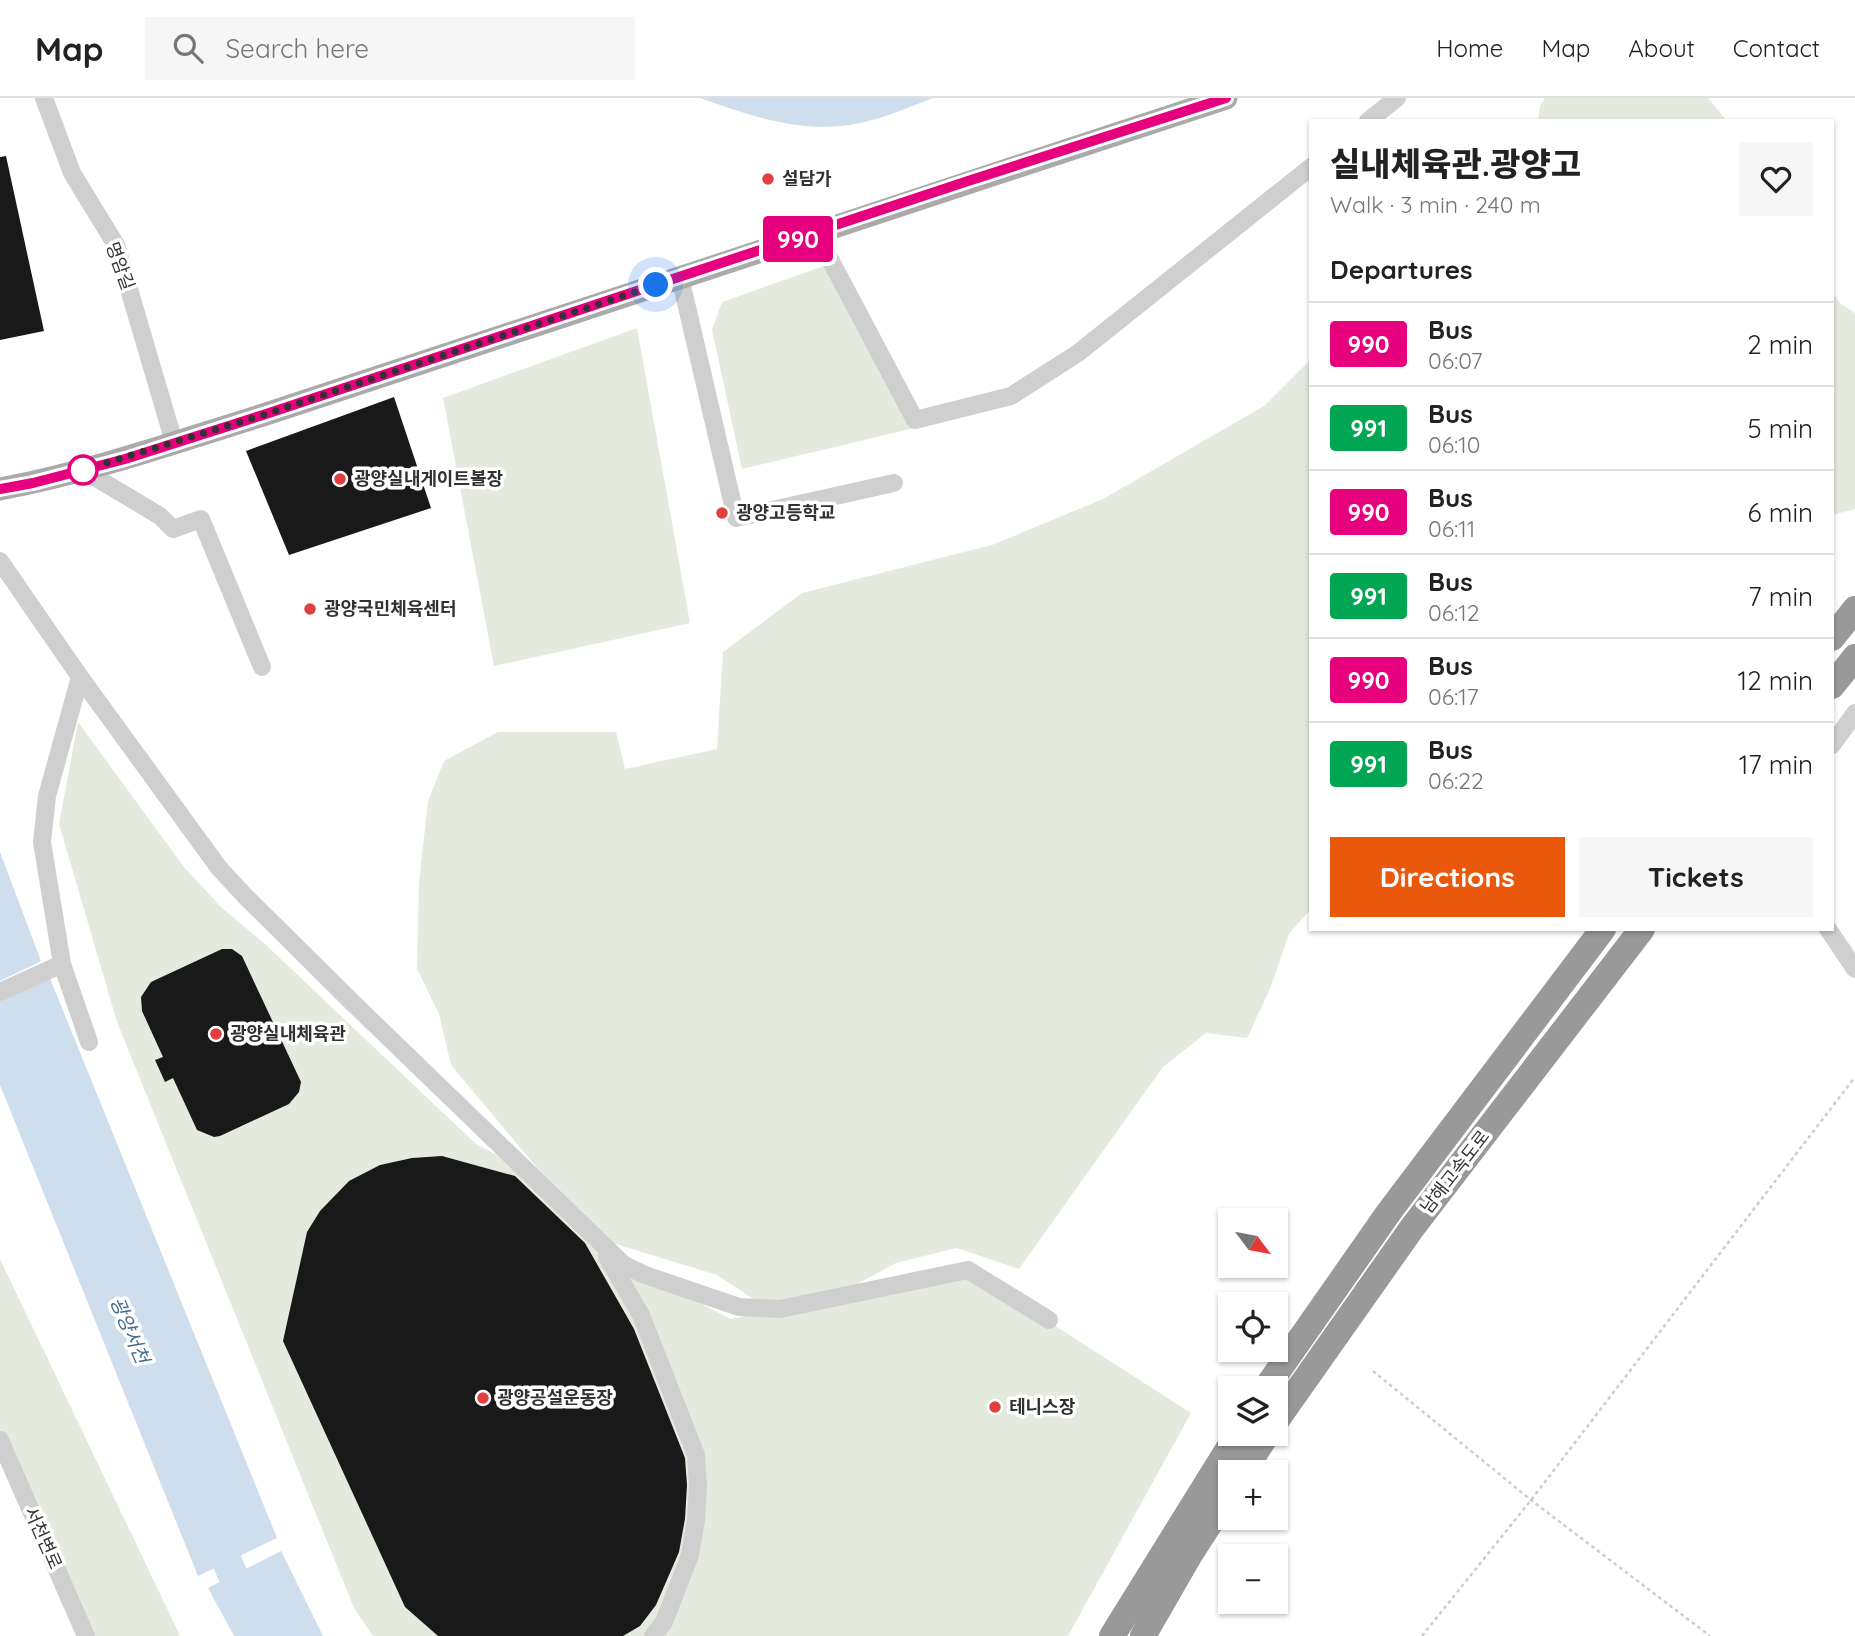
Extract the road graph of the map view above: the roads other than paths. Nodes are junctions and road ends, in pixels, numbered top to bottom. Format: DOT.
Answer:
graph roads {
  1 [pos="44,98"];
  2 [pos="1226,98"];
  3 [pos="1391,101"];
  4 [pos="1370,119"];
  5 [pos="1309,169"];
  6 [pos="816,233"];
  7 [pos="680,277"];
  8 [pos="174,442"];
  9 [pos="83,470"];
  10 [pos="894,483"];
  11 [pos="0,489"];
  12 [pos="0,561"];
  13 [pos="1855,609"];
  14 [pos="1834,635"];
  15 [pos="1855,657"];
  16 [pos="262,667"];
  17 [pos="80,677"];
  18 [pos="1834,683"];
  19 [pos="1855,713"];
  20 [pos="1834,742"];
  21 [pos="1601,931"];
  22 [pos="1640,931"];
  23 [pos="1829,931"];
  24 [pos="62,964"];
  25 [pos="1855,969"];
  26 [pos="0,992"];
  27 [pos="89,1042"];
  28 [pos="596,1238"];
  29 [pos="1049,1320"];
  30 [pos="1274,1376"];
  31 [pos="1288,1404"];
  32 [pos="0,1440"];
  33 [pos="1230,1446"];
  34 [pos="1218,1511"];
  35 [pos="86,1636"];
  36 [pos="653,1636"];
  37 [pos="1112,1636"];
  38 [pos="1143,1636"];
  1 -- 8 [label="street, 명암길"];
  2 -- 6 [label="main road"];
  3 -- 4 [label="street"];
  5 -- 6 [label="street"];
  6 -- 7 [label="main road"];
  7 -- 8 [label="main road"];
  7 -- 10 [label="street"];
  8 -- 9 [label="main road"];
  9 -- 11 [label="main road"];
  9 -- 16 [label="street"];
  12 -- 17 [label="street"];
  13 -- 14 [label="highway"];
  15 -- 18 [label="highway"];
  17 -- 24 [label="street"];
  17 -- 28 [label="street"];
  19 -- 20 [label="street"];
  21 -- 30 [label="highway, 남해고속도로"];
  22 -- 31 [label="highway, 남해고속도로"];
  23 -- 25 [label="street"];
  24 -- 26 [label="street"];
  24 -- 27 [label="street"];
  28 -- 29 [label="street"];
  28 -- 36 [label="street"];
  32 -- 35 [label="street, 서천변로"];
  33 -- 37 [label="highway"];
  34 -- 38 [label="highway"];
}
